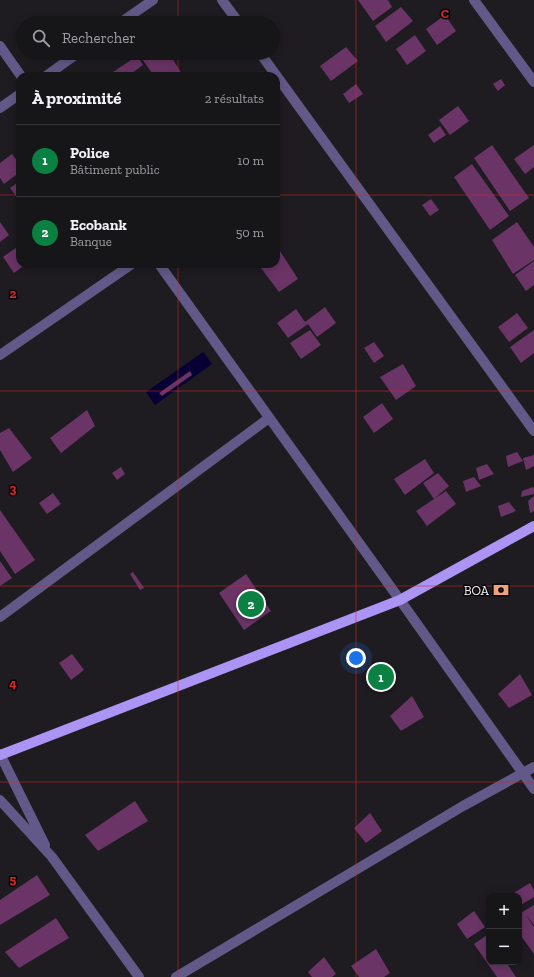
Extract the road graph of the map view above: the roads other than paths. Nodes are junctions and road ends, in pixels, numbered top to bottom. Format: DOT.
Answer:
graph roads {
  1 [pos="153,0"];
  2 [pos="222,0"];
  3 [pos="474,0"];
  4 [pos="130,16"];
  5 [pos="233,16"];
  6 [pos="0,46"];
  7 [pos="68,60"];
  8 [pos="265,60"];
  9 [pos="18,72"];
  10 [pos="52,72"];
  11 [pos="274,72"];
  12 [pos="280,81"];
  13 [pos="534,82"];
  14 [pos="16,97"];
  15 [pos="0,108"];
  16 [pos="126,268"];
  17 [pos="162,268"];
  18 [pos="0,354"];
  19 [pos="269,418"];
  20 [pos="534,431"];
  21 [pos="534,526"];
  22 [pos="400,600"];
  23 [pos="0,617"];
  24 [pos="0,755"];
  25 [pos="534,767"];
  26 [pos="523,773"];
  27 [pos="534,789"];
  28 [pos="0,800"];
  29 [pos="52,857"];
  30 [pos="139,977"];
  31 [pos="176,977"];
  1 -- 4 [label="street"];
  2 -- 5 [label="street"];
  3 -- 13 [label="street"];
  6 -- 9 [label="street"];
  7 -- 10 [label="street"];
  8 -- 11 [label="street"];
  12 -- 20 [label="street"];
  14 -- 15 [label="street"];
  16 -- 18 [label="street"];
  17 -- 19 [label="street"];
  19 -- 22 [label="street"];
  19 -- 23 [label="street"];
  21 -- 22 [label="main road"];
  22 -- 24 [label="main road"];
  22 -- 26 [label="street"];
  24 -- 29 [label="street"];
  25 -- 26 [label="street"];
  26 -- 27 [label="street"];
  26 -- 31 [label="street"];
  28 -- 29 [label="street"];
  29 -- 30 [label="street"];
}
